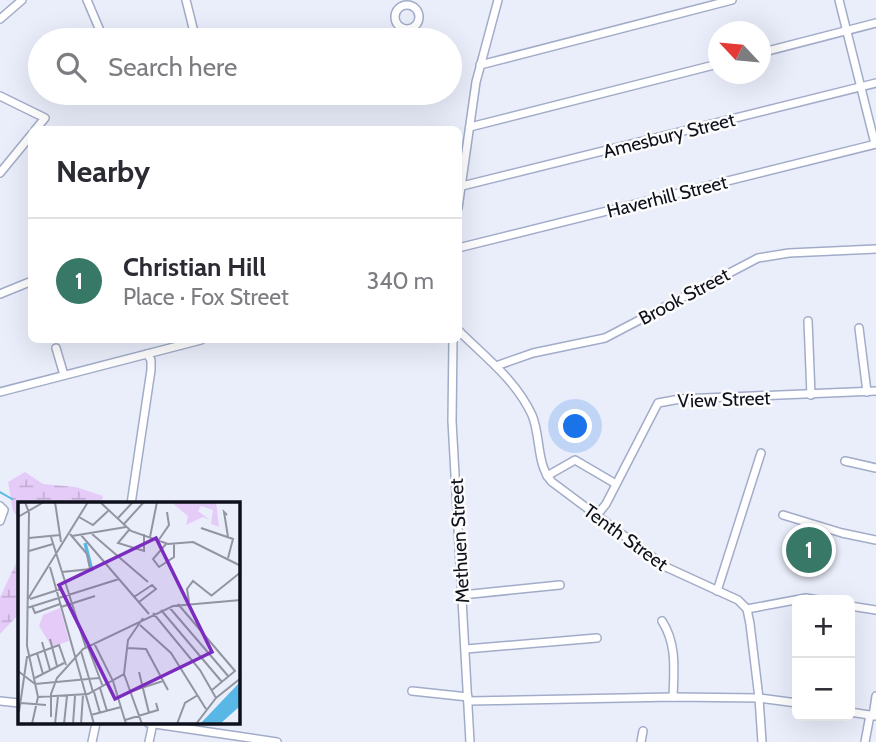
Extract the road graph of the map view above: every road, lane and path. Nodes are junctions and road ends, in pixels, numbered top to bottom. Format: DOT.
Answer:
graph roads {
  1 [pos="22,0"];
  2 [pos="87,0"];
  3 [pos="186,0"];
  4 [pos="498,0"];
  5 [pos="732,0"];
  6 [pos="839,0"];
  7 [pos="0,19"];
  8 [pos="876,23"];
  9 [pos="99,28"];
  10 [pos="192,28"];
  11 [pos="846,31"];
  12 [pos="771,50"];
  13 [pos="480,65"];
  14 [pos="708,67"];
  15 [pos="876,83"];
  16 [pos="860,87"];
  17 [pos="0,96"];
  18 [pos="38,126"];
  19 [pos="470,127"];
  20 [pos="28,139"];
  21 [pos="875,144"];
  22 [pos="0,173"];
  23 [pos="462,179"];
  24 [pos="462,186"];
  25 [pos="462,247"];
  26 [pos="876,249"];
  27 [pos="28,283"];
  28 [pos="0,294"];
  29 [pos="808,321"];
  30 [pos="859,328"];
  31 [pos="462,334"];
  32 [pos="189,343"];
  33 [pos="453,343"];
  34 [pos="56,348"];
  35 [pos="147,354"];
  36 [pos="496,366"];
  37 [pos="64,375"];
  38 [pos="872,391"];
  39 [pos="0,392"];
  40 [pos="811,395"];
  41 [pos="761,453"];
  42 [pos="845,461"];
  43 [pos="876,468"];
  44 [pos="547,476"];
  45 [pos="616,484"];
  46 [pos="131,502"];
  47 [pos="783,514"];
  48 [pos="597,515"];
  49 [pos="876,540"];
  50 [pos="560,585"];
  51 [pos="717,591"];
  52 [pos="462,595"];
  53 [pos="792,601"];
  54 [pos="855,607"];
  55 [pos="747,609"];
  56 [pos="876,610"];
  57 [pos="662,621"];
  58 [pos="597,638"];
  59 [pos="466,649"];
  60 [pos="412,691"];
  61 [pos="876,696"];
  62 [pos="673,697"];
  63 [pos="759,698"];
  64 [pos="468,699"];
  65 [pos="0,701"];
  66 [pos="792,702"];
  67 [pos="18,703"];
  68 [pos="855,713"];
  69 [pos="873,716"];
  70 [pos="96,724"];
  71 [pos="151,724"];
  72 [pos="158,724"];
  73 [pos="643,731"];
  74 [pos="92,742"];
  75 [pos="149,742"];
  76 [pos="277,742"];
  77 [pos="470,742"];
  78 [pos="641,742"];
  79 [pos="762,742"];
  80 [pos="865,742"];
  1 -- 7 [label="street"];
  2 -- 9 [label="street"];
  3 -- 10 [label="street"];
  4 -- 13 [label="street"];
  5 -- 13 [label="street"];
  6 -- 11 [label="street"];
  8 -- 11 [label="street"];
  11 -- 12 [label="street"];
  11 -- 16 [label="street"];
  13 -- 19 [label="street"];
  14 -- 19 [label="street"];
  15 -- 16 [label="street, Amesbury Street"];
  16 -- 21 [label="street"];
  16 -- 24 [label="street, Amesbury Street"];
  17 -- 18 [label="street"];
  19 -- 23 [label="street"];
  20 -- 22 [label="street"];
  21 -- 25 [label="street, Haverhill Street"];
  26 -- 36 [label="street, Brook Street"];
  27 -- 28 [label="street"];
  29 -- 40 [label="street"];
  30 -- 38 [label="street"];
  31 -- 36 [label="street"];
  32 -- 35 [label="street"];
  33 -- 52 [label="street, Methuen Street"];
  34 -- 37 [label="street"];
  35 -- 37 [label="street"];
  35 -- 46 [label="street"];
  36 -- 44 [label="street"];
  37 -- 39 [label="street"];
  38 -- 40 [label="street, View Street"];
  40 -- 45 [label="street, View Street"];
  41 -- 51 [label="street"];
  42 -- 43 [label="street"];
  44 -- 45 [label="street"];
  44 -- 48 [label="street, Tenth Street"];
  45 -- 48 [label="street, View Street"];
  47 -- 49 [label="street"];
  48 -- 51 [label="street, Tenth Street"];
  50 -- 52 [label="street"];
  51 -- 55 [label="street, Tenth Street"];
  52 -- 59 [label="street, Methuen Street"];
  53 -- 55 [label="street"];
  54 -- 56 [label="street"];
  55 -- 63 [label="street"];
  57 -- 62 [label="street"];
  58 -- 59 [label="street"];
  59 -- 64 [label="street, Methuen Street"];
  60 -- 64 [label="street"];
  61 -- 69 [label="street"];
  62 -- 63 [label="street"];
  62 -- 64 [label="street"];
  63 -- 66 [label="street"];
  63 -- 79 [label="street"];
  64 -- 77 [label="street, Methuen Street"];
  65 -- 67 [label="street"];
  68 -- 69 [label="street"];
  69 -- 80 [label="street"];
  70 -- 74 [label="street"];
  71 -- 75 [label="street"];
  72 -- 76 [label="street"];
  73 -- 78 [label="street"];
}
